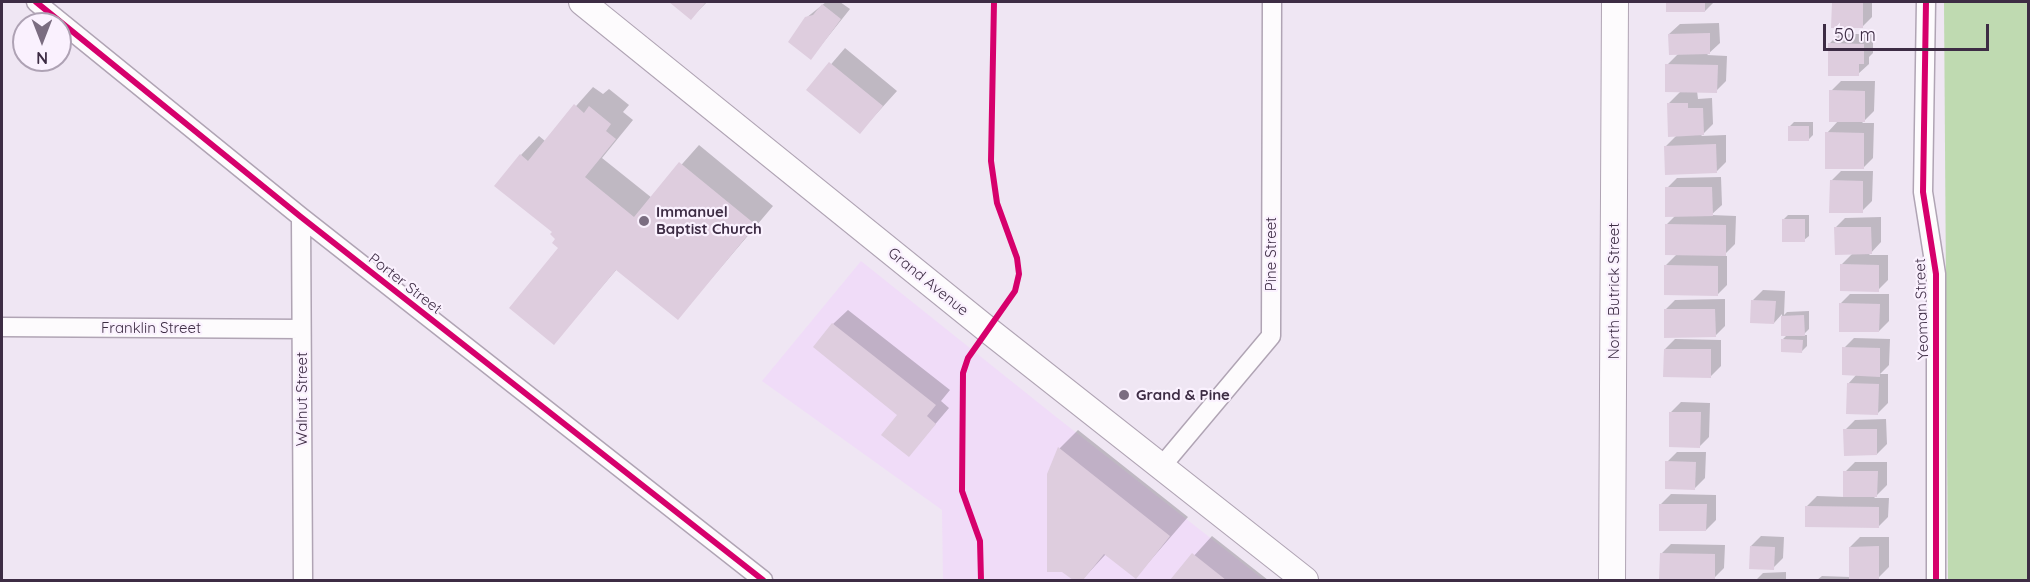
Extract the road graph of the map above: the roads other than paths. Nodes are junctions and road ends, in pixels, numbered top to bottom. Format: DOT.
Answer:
graph roads {
  1 [pos="36,2"];
  2 [pos="582,2"];
  3 [pos="1272,2"];
  4 [pos="1615,2"];
  5 [pos="1926,2"];
  6 [pos="301,217"];
  7 [pos="2,327"];
  8 [pos="301,329"];
  9 [pos="1161,467"];
  10 [pos="303,580"];
  11 [pos="763,580"];
  12 [pos="1305,580"];
  13 [pos="1612,580"];
  14 [pos="1936,580"];
  1 -- 6 [label="street, Porter Street"];
  2 -- 9 [label="main road, Grand Avenue"];
  3 -- 9 [label="street, Pine Street"];
  4 -- 13 [label="main road, North Butrick Street"];
  5 -- 14 [label="street, Yeoman Street"];
  6 -- 8 [label="street, Walnut Street"];
  6 -- 11 [label="street, Porter Street"];
  7 -- 8 [label="street, Franklin Street"];
  8 -- 10 [label="street, Walnut Street"];
  9 -- 12 [label="main road, Grand Avenue"];
}
